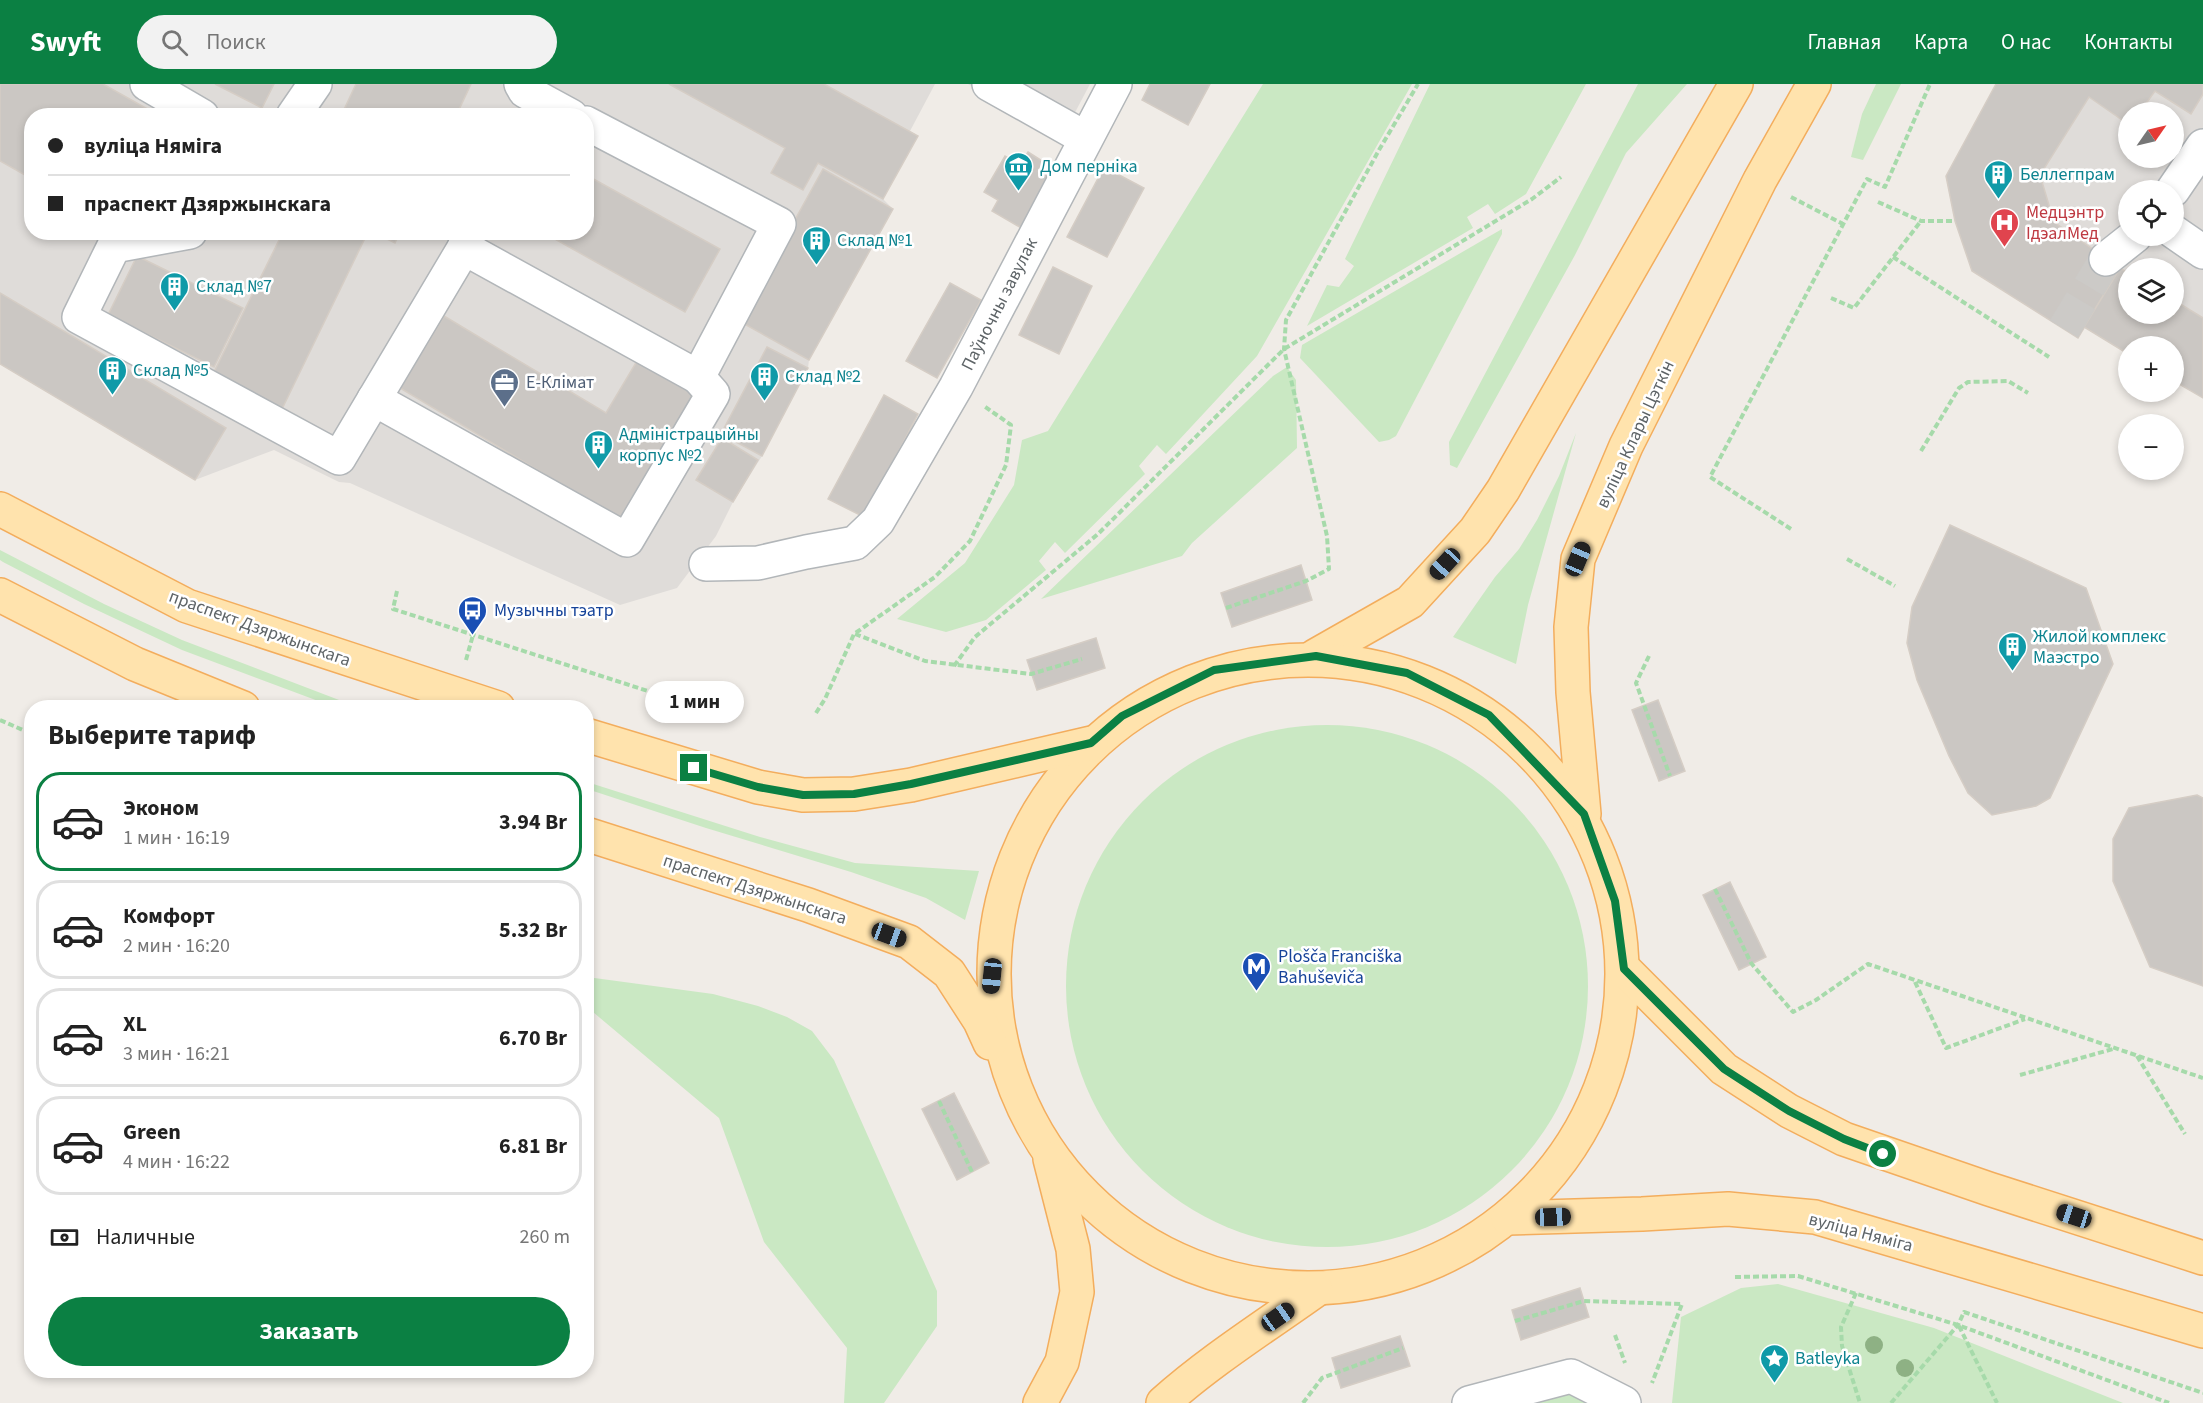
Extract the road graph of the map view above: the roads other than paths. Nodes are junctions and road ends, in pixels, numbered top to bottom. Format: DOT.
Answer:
graph roads {
  1 [pos="147,84"];
  2 [pos="315,84"];
  3 [pos="989,84"];
  4 [pos="1115,84"];
  5 [pos="1736,84"];
  6 [pos="1814,84"];
  7 [pos="520,97"];
  8 [pos="188,108"];
  9 [pos="298,108"];
  10 [pos="550,108"];
  11 [pos="594,127"];
  12 [pos="1085,138"];
  13 [pos="2203,146"];
  14 [pos="2180,180"];
  15 [pos="2184,239"];
  16 [pos="147,240"];
  17 [pos="467,240"];
  18 [pos="2122,246"];
  19 [pos="2203,252"];
  20 [pos="2106,259"];
  21 [pos="698,377"];
  22 [pos="374,399"];
  23 [pos="0,509"];
  24 [pos="706,564"];
  25 [pos="0,595"];
  26 [pos="1316,656"];
  27 [pos="223,700"];
  28 [pos="474,700"];
  29 [pos="594,737"];
  30 [pos="1091,743"];
  31 [pos="1584,814"];
  32 [pos="594,837"];
  33 [pos="1624,969"];
  34 [pos="1016,1099"];
  35 [pos="1050,1157"];
  36 [pos="1508,1218"];
  37 [pos="2203,1258"];
  38 [pos="1316,1290"];
  39 [pos="2203,1331"];
  40 [pos="1636,1397"];
  41 [pos="1040,1403"];
  42 [pos="1163,1403"];
  43 [pos="1469,1403"];
  1 -- 8 [label="street"];
  2 -- 9 [label="street"];
  3 -- 12 [label="street"];
  4 -- 12 [label="street, Паўночны завулак"];
  5 -- 26 [label="main road"];
  6 -- 31 [label="main road, вуліца Клары Цэткін"];
  7 -- 10 [label="street"];
  11 -- 21 [label="street"];
  12 -- 24 [label="street, Паўночны завулак"];
  13 -- 14 [label="street"];
  15 -- 19 [label="street"];
  16 -- 22 [label="street"];
  17 -- 21 [label="street"];
  17 -- 22 [label="street"];
  18 -- 20 [label="street"];
  21 -- 22 [label="street"];
  23 -- 28 [label="main road, праспект Дзяржынскага"];
  25 -- 27 [label="main road"];
  26 -- 30 [label="main road"];
  26 -- 31 [label="main road"];
  29 -- 30 [label="main road"];
  30 -- 34 [label="main road"];
  31 -- 33 [label="main road"];
  32 -- 34 [label="main road, праспект Дзяржынскага"];
  33 -- 36 [label="main road"];
  33 -- 37 [label="main road"];
  34 -- 35 [label="main road"];
  35 -- 38 [label="main road"];
  35 -- 41 [label="main road"];
  36 -- 38 [label="main road"];
  36 -- 39 [label="main road, вуліца Няміга"];
  38 -- 42 [label="main road"];
  40 -- 43 [label="street"];
}
